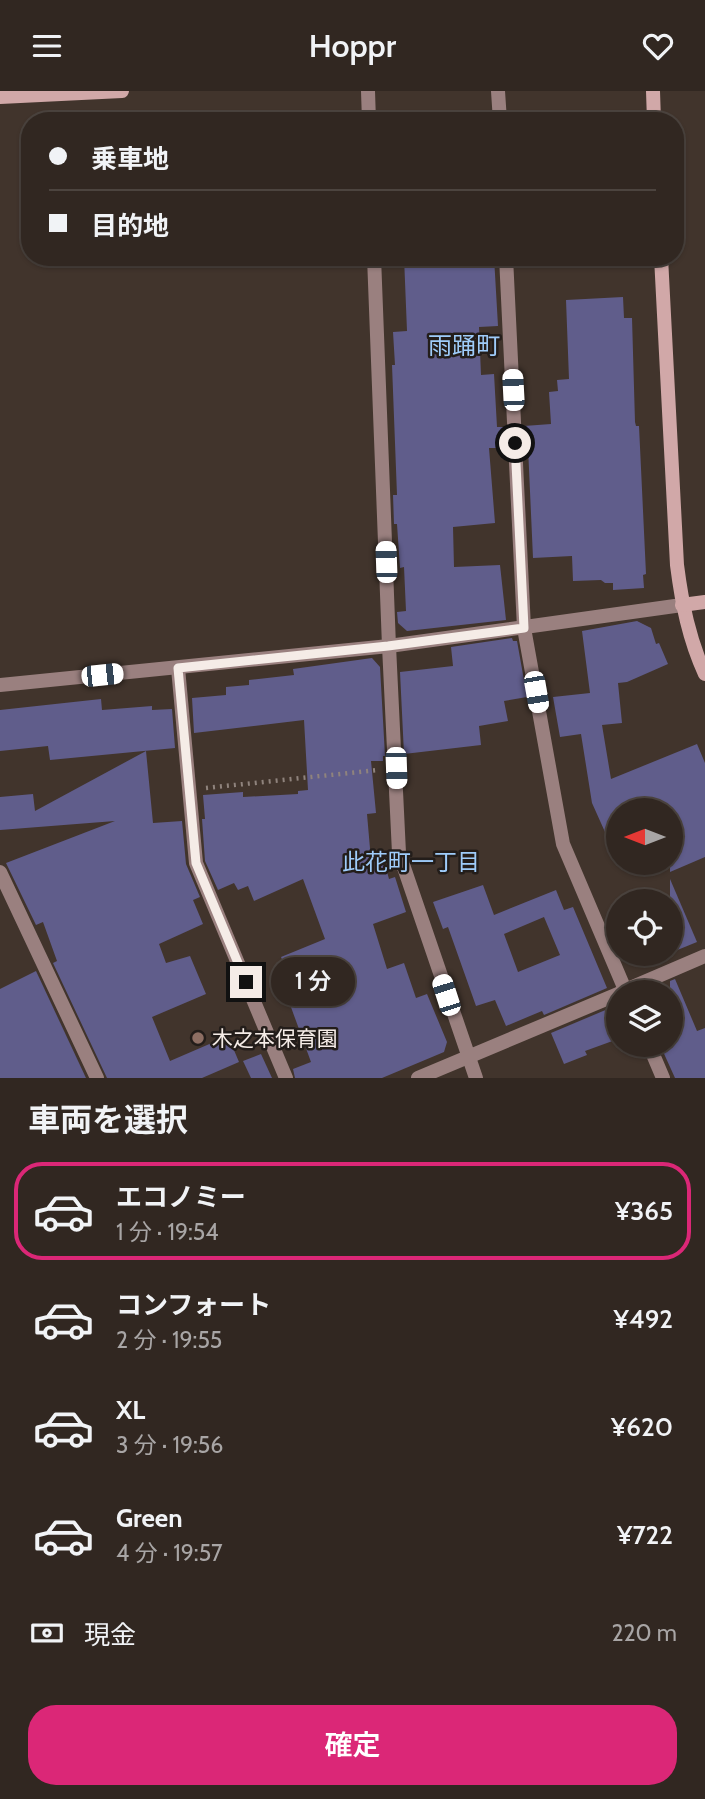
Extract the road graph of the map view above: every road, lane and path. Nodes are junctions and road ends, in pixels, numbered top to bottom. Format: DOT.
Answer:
graph roads {
  1 [pos="122,91"];
  2 [pos="368,91"];
  3 [pos="498,91"];
  4 [pos="653,91"];
  5 [pos="0,97"];
  6 [pos="369,112"];
  7 [pos="499,112"];
  8 [pos="654,112"];
  9 [pos="374,266"];
  10 [pos="506,266"];
  11 [pos="661,266"];
  12 [pos="705,602"];
  13 [pos="682,605"];
  14 [pos="524,628"];
  15 [pos="388,646"];
  16 [pos="178,668"];
  17 [pos="705,674"];
  18 [pos="0,685"];
  19 [pos="396,768"];
  20 [pos="190,789"];
  21 [pos="0,872"];
  22 [pos="705,957"];
  23 [pos="618,980"];
  24 [pos="651,980"];
  25 [pos="606,999"];
  26 [pos="654,1057"];
  27 [pos="467,1058"];
  28 [pos="97,1078"];
  29 [pos="286,1078"];
  30 [pos="418,1078"];
  31 [pos="476,1078"];
  32 [pos="663,1078"];
  1 -- 5 [label="street"];
  2 -- 6 [label="street"];
  3 -- 7 [label="street"];
  4 -- 8 [label="street"];
  9 -- 15 [label="street"];
  10 -- 14 [label="street"];
  11 -- 13 [label="street"];
  12 -- 13 [label="street"];
  13 -- 14 [label="street"];
  13 -- 17 [label="street"];
  14 -- 15 [label="street"];
  14 -- 23 [label="street"];
  15 -- 16 [label="street"];
  15 -- 19 [label="street"];
  16 -- 18 [label="street"];
  16 -- 20 [label="street"];
  19 -- 20 [label="path"];
  19 -- 27 [label="street"];
  20 -- 29 [label="street"];
  21 -- 28 [label="street"];
  22 -- 24 [label="street"];
  25 -- 27 [label="street"];
  26 -- 32 [label="street"];
  27 -- 30 [label="street"];
  27 -- 31 [label="street"];
}
